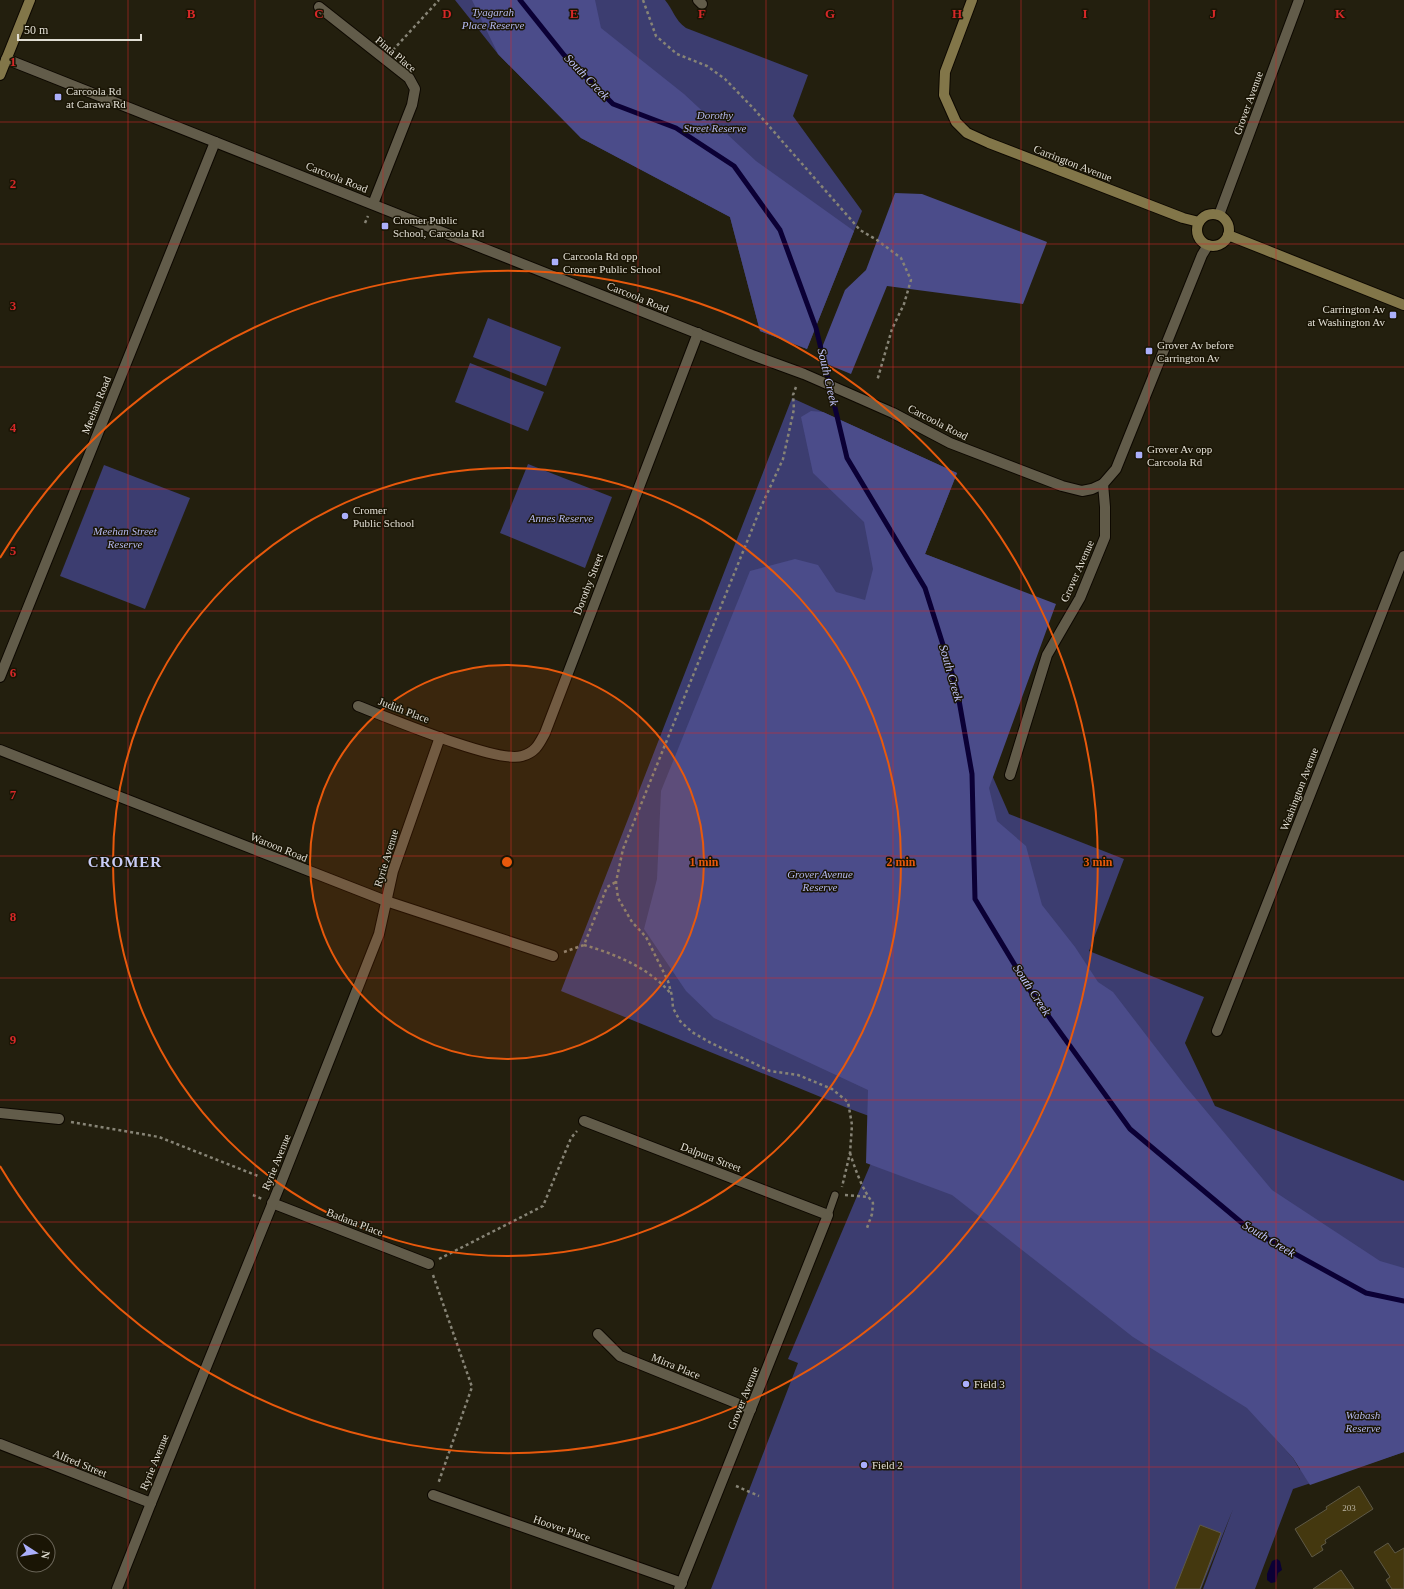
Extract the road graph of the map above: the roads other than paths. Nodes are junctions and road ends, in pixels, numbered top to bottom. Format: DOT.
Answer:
graph roads {
  1 [pos="30,0"];
  2 [pos="972,0"];
  3 [pos="1299,0"];
  4 [pos="319,7"];
  5 [pos="6,59"];
  6 [pos="0,75"];
  7 [pos="215,142"];
  8 [pos="373,204"];
  9 [pos="1219,215"];
  10 [pos="1199,222"];
  11 [pos="1228,235"];
  12 [pos="1208,245"];
  13 [pos="1404,305"];
  14 [pos="698,333"];
  15 [pos="1102,484"];
  16 [pos="1404,556"];
  17 [pos="0,677"];
  18 [pos="358,706"];
  19 [pos="440,737"];
  20 [pos="0,750"];
  21 [pos="1010,775"];
  22 [pos="386,901"];
  23 [pos="553,956"];
  24 [pos="1217,1031"];
  25 [pos="0,1113"];
  26 [pos="59,1119"];
  27 [pos="584,1121"];
  28 [pos="835,1195"];
  29 [pos="272,1203"];
  30 [pos="828,1215"];
  31 [pos="429,1264"];
  32 [pos="598,1334"];
  33 [pos="751,1409"];
  34 [pos="0,1444"];
  35 [pos="433,1496"];
  36 [pos="151,1503"];
  37 [pos="681,1586"];
  38 [pos="118,1589"];
  1 -- 5 [label="street"];
  2 -- 10 [label="street, Carrington Avenue"];
  3 -- 9 [label="street, Grover Avenue"];
  4 -- 8 [label="street, Pinta Place"];
  5 -- 6 [label="street"];
  5 -- 7 [label="street, Carcoola Road"];
  7 -- 8 [label="street, Carcoola Road"];
  7 -- 17 [label="street, Meehan Road"];
  8 -- 14 [label="street, Carcoola Road"];
  9 -- 10 [label="street"];
  9 -- 11 [label="street"];
  10 -- 12 [label="street"];
  11 -- 12 [label="street"];
  11 -- 13 [label="street"];
  12 -- 15 [label="street"];
  14 -- 15 [label="street, Carcoola Road"];
  14 -- 19 [label="street, Dorothy Street"];
  15 -- 21 [label="street, Grover Avenue"];
  16 -- 24 [label="street, Washington Avenue"];
  18 -- 19 [label="street, Judith Place"];
  19 -- 22 [label="street, Ryrie Avenue"];
  20 -- 22 [label="street, Waroon Road"];
  22 -- 23 [label="street, Waroon Road"];
  22 -- 29 [label="street, Ryrie Avenue"];
  25 -- 26 [label="street"];
  27 -- 30 [label="street, Dalpura Street"];
  28 -- 30 [label="lane"];
  29 -- 31 [label="street, Badana Place"];
  29 -- 36 [label="street, Ryrie Avenue"];
  30 -- 33 [label="street, Grover Avenue"];
  32 -- 33 [label="street, Mirra Place"];
  33 -- 37 [label="street, Grover Avenue"];
  34 -- 36 [label="street, Alfred Street"];
  35 -- 37 [label="street, Hoover Place"];
  36 -- 38 [label="street, Ryrie Avenue"];
}
